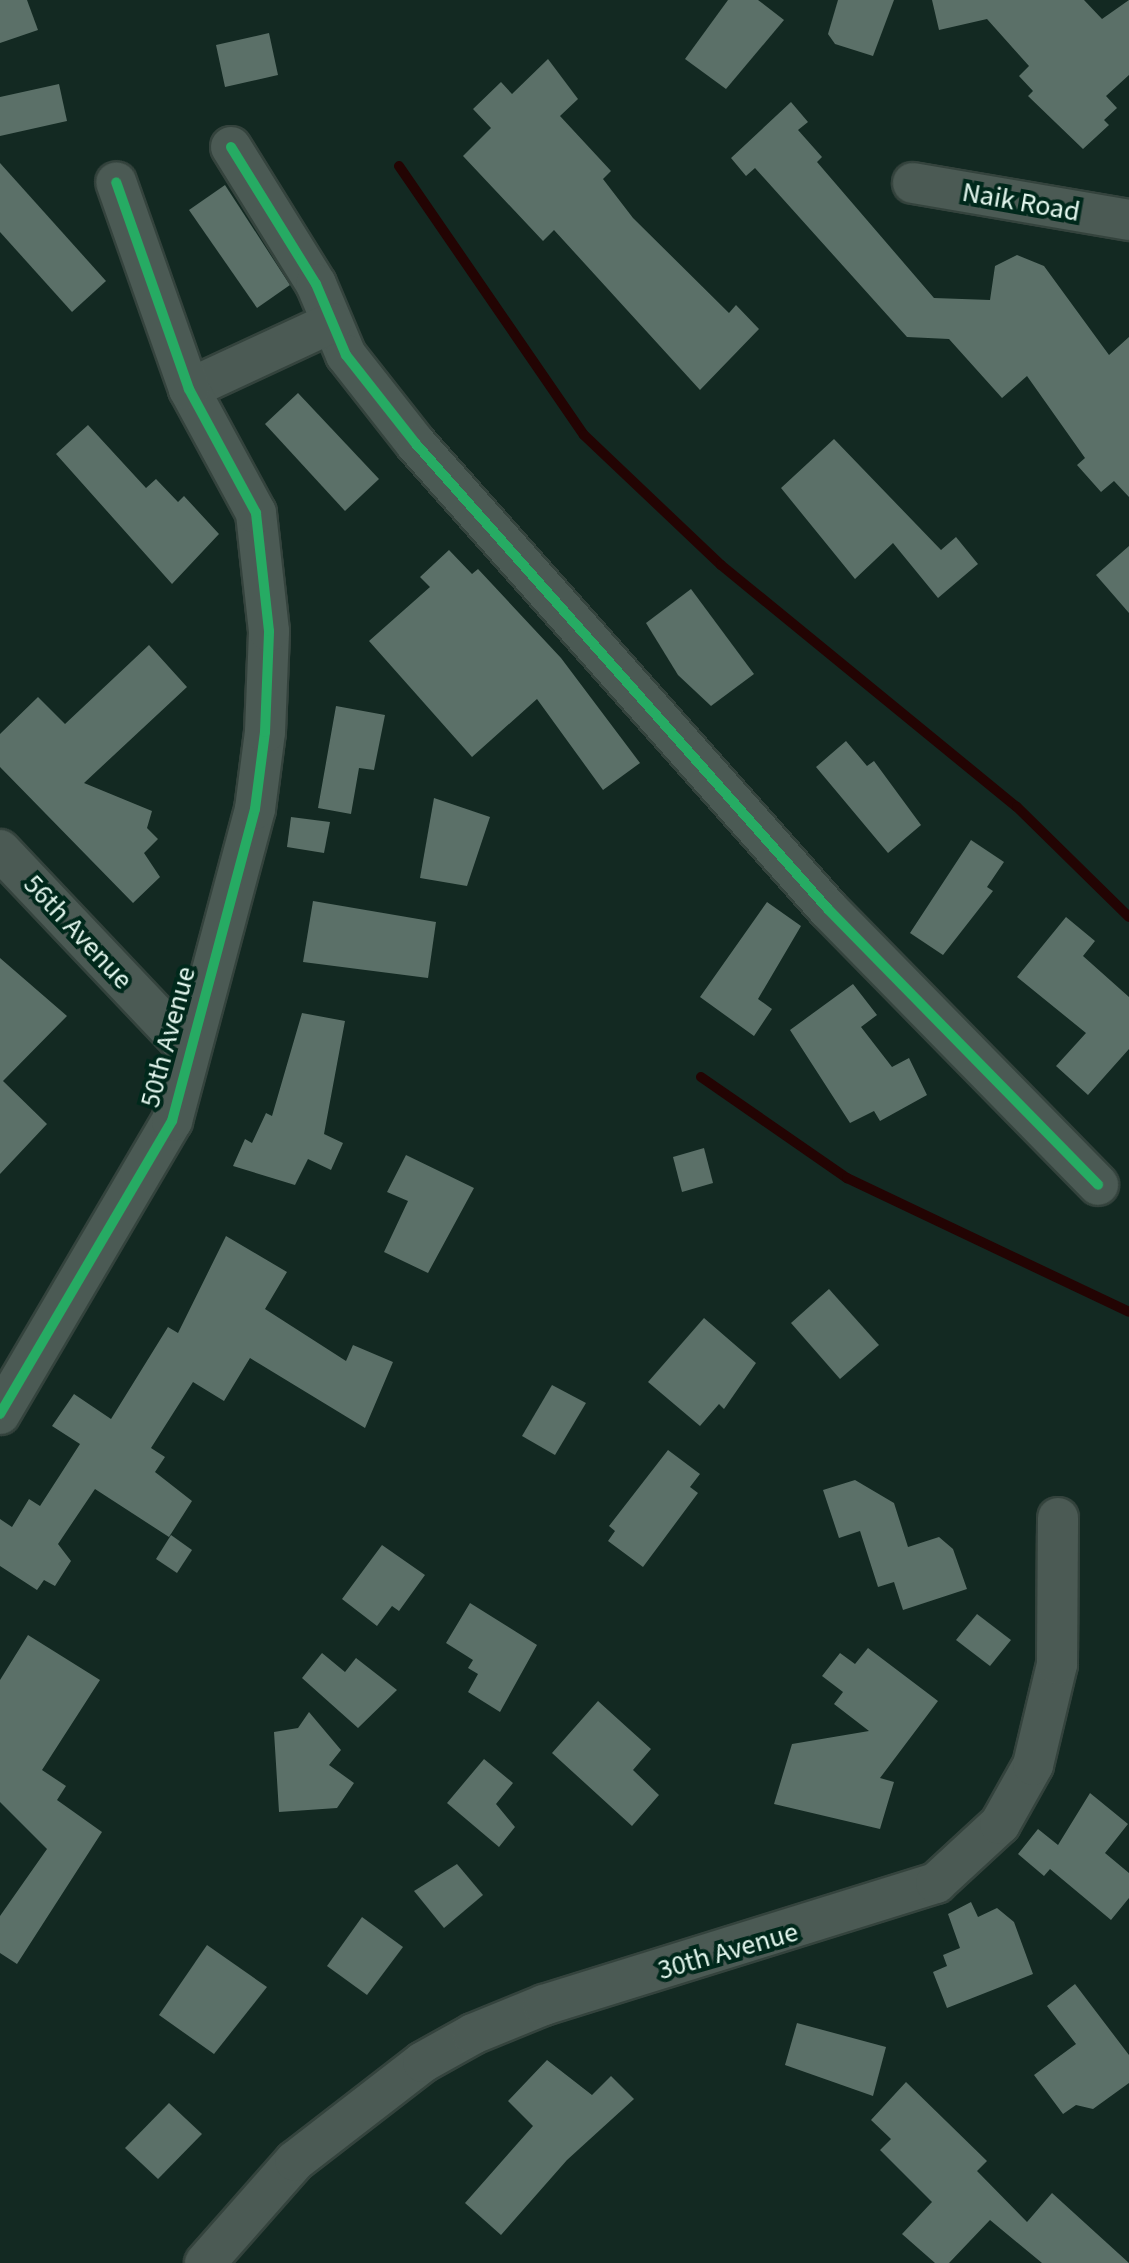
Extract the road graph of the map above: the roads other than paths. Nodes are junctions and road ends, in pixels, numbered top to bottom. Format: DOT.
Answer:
graph roads {
  1 [pos="231,147"];
  2 [pos="116,182"];
  3 [pos="913,183"];
  4 [pos="1129,220"];
  5 [pos="331,323"];
  6 [pos="189,389"];
  7 [pos="0,850"];
  8 [pos="189,1050"];
  9 [pos="1098,1185"];
  10 [pos="0,1414"];
  11 [pos="1058,1518"];
  12 [pos="205,2263"];
  1 -- 5 [label="street"];
  2 -- 6 [label="street, 50th Avenue"];
  3 -- 4 [label="street, Naik Road"];
  5 -- 6 [label="street"];
  5 -- 9 [label="street"];
  6 -- 8 [label="street, 50th Avenue"];
  7 -- 8 [label="street, 56th Avenue"];
  8 -- 10 [label="street, 50th Avenue"];
  11 -- 12 [label="street, 30th Avenue"];
}
